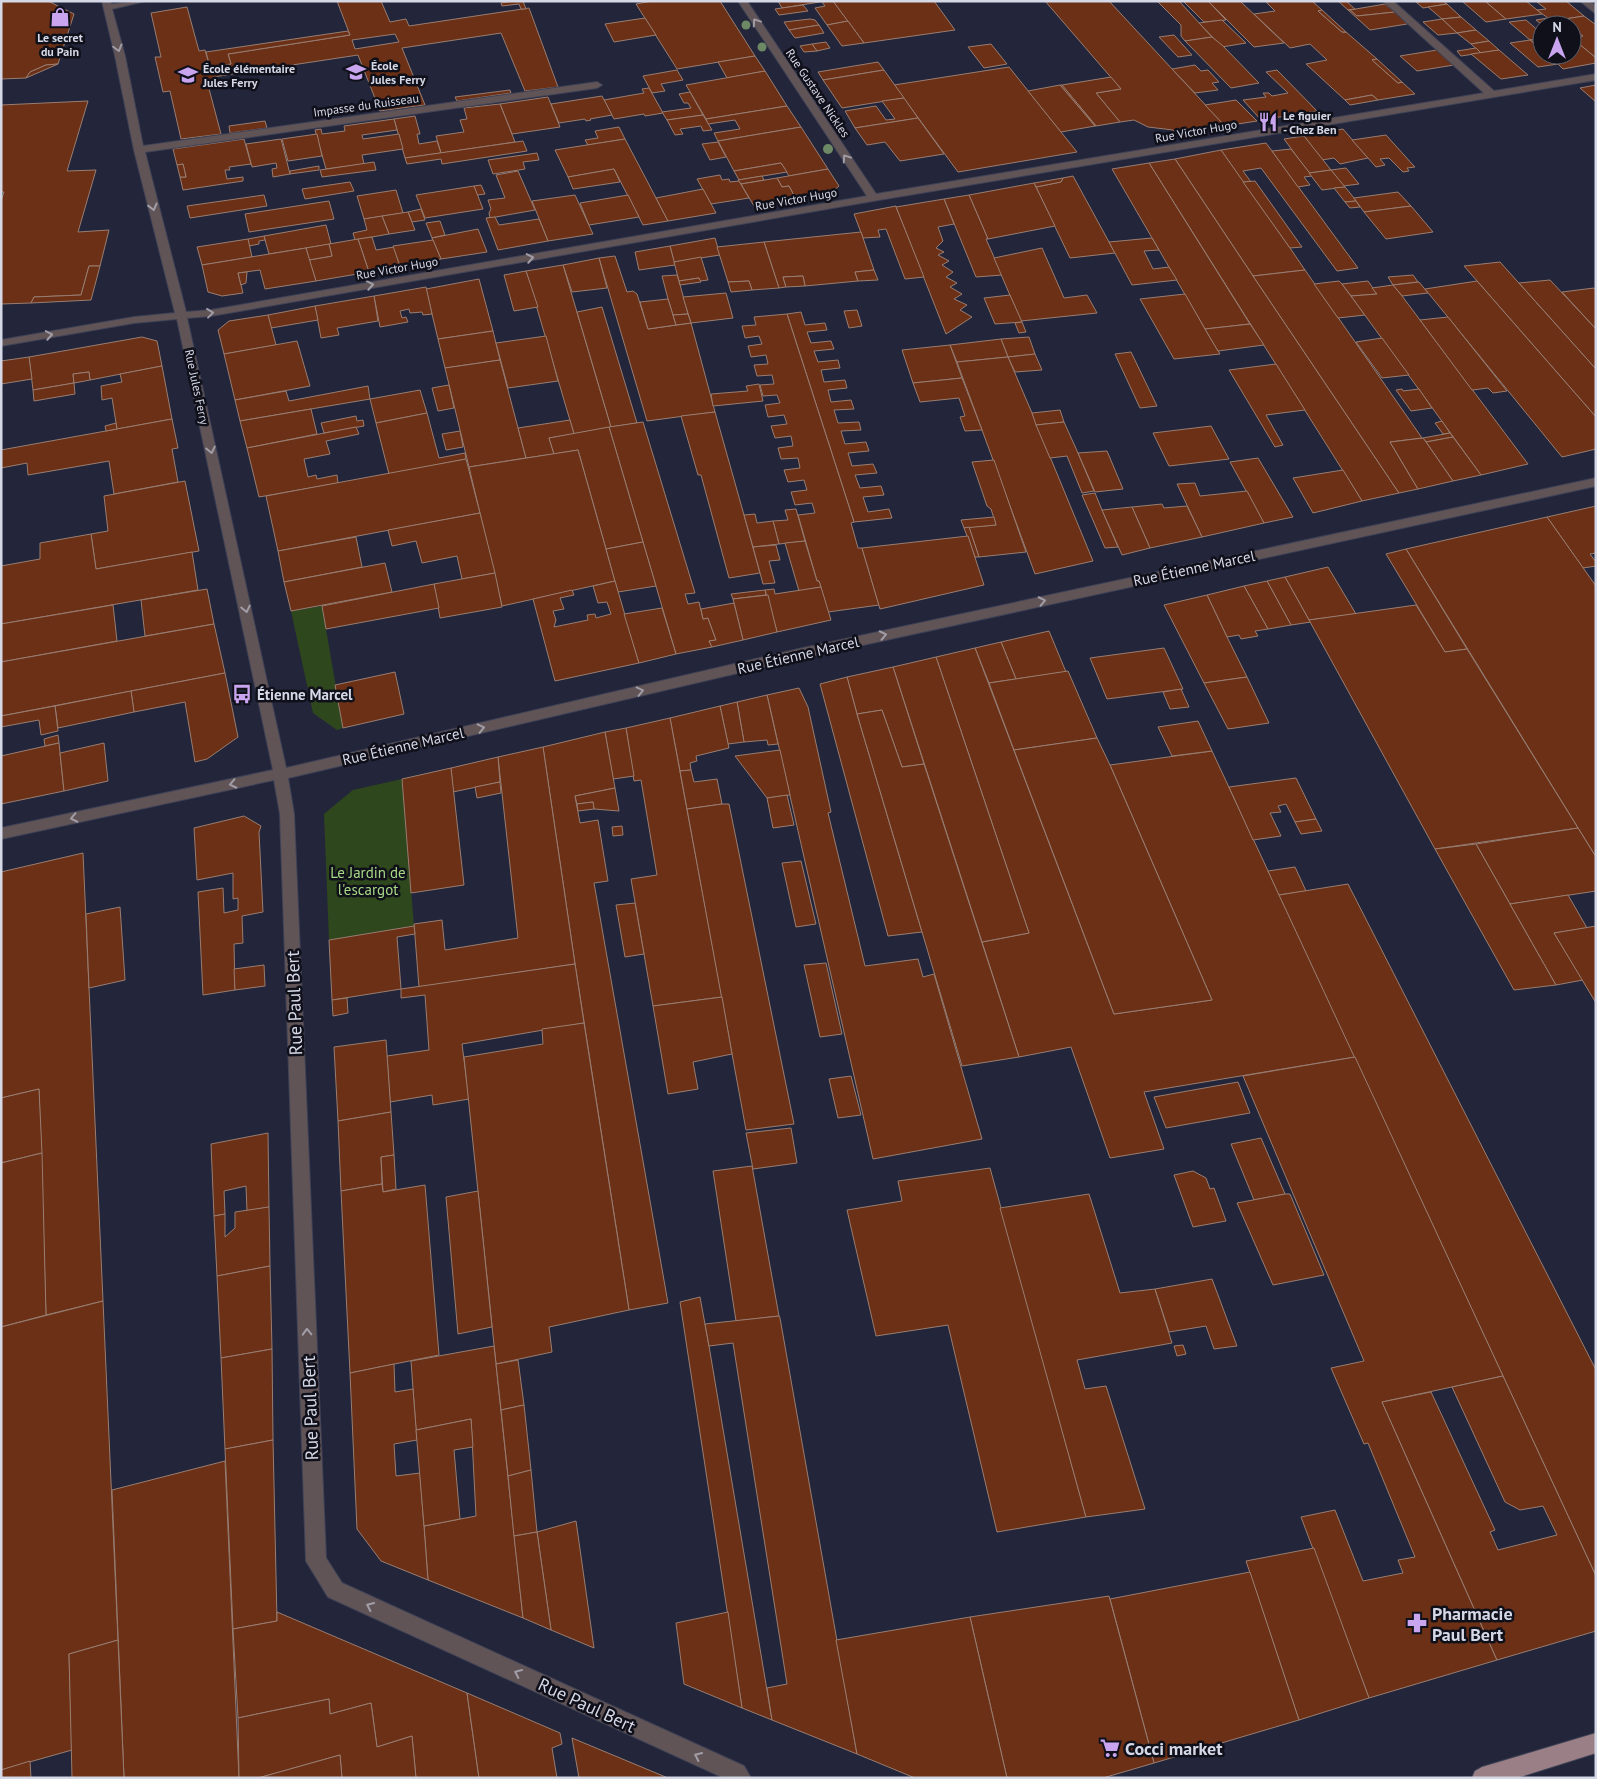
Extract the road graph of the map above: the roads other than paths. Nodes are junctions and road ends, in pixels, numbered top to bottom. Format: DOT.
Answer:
graph roads {
  1 [pos="142,1"];
  2 [pos="742,1"];
  3 [pos="1387,1"];
  4 [pos="1584,1"];
  5 [pos="106,4"];
  6 [pos="1596,11"];
  7 [pos="1596,77"];
  8 [pos="597,85"];
  9 [pos="1491,94"];
  10 [pos="138,150"];
  11 [pos="873,198"];
  12 [pos="180,316"];
  13 [pos="1,343"];
  14 [pos="1596,482"];
  15 [pos="280,774"];
  16 [pos="1,834"];
  17 [pos="1596,1743"];
  18 [pos="741,1778"];
  19 [pos="1482,1778"];
  1 -- 5 [label="street"];
  11 -- 2 [label="street, Rue Gustave Nickles, one-way"];
  3 -- 9 [label="street"];
  4 -- 6 [label="street"];
  5 -- 10 [label="street, Rue Jules Ferry, one-way"];
  7 -- 9 [label="street, Rue Victor Hugo"];
  8 -- 10 [label="street, Impasse du Ruisseau"];
  9 -- 11 [label="street, Rue Victor Hugo"];
  10 -- 12 [label="street, Rue Jules Ferry, one-way"];
  12 -- 11 [label="street, Rue Victor Hugo, one-way"];
  13 -- 12 [label="street, Rue Victor Hugo, one-way"];
  12 -- 15 [label="street, Rue Jules Ferry, one-way"];
  15 -- 14 [label="street, Rue Étienne Marcel, one-way"];
  15 -- 16 [label="street, Rue Étienne Marcel, one-way"];
  18 -- 15 [label="street, Rue Paul Bert, one-way"];
  17 -- 19 [label="main road"];
}
